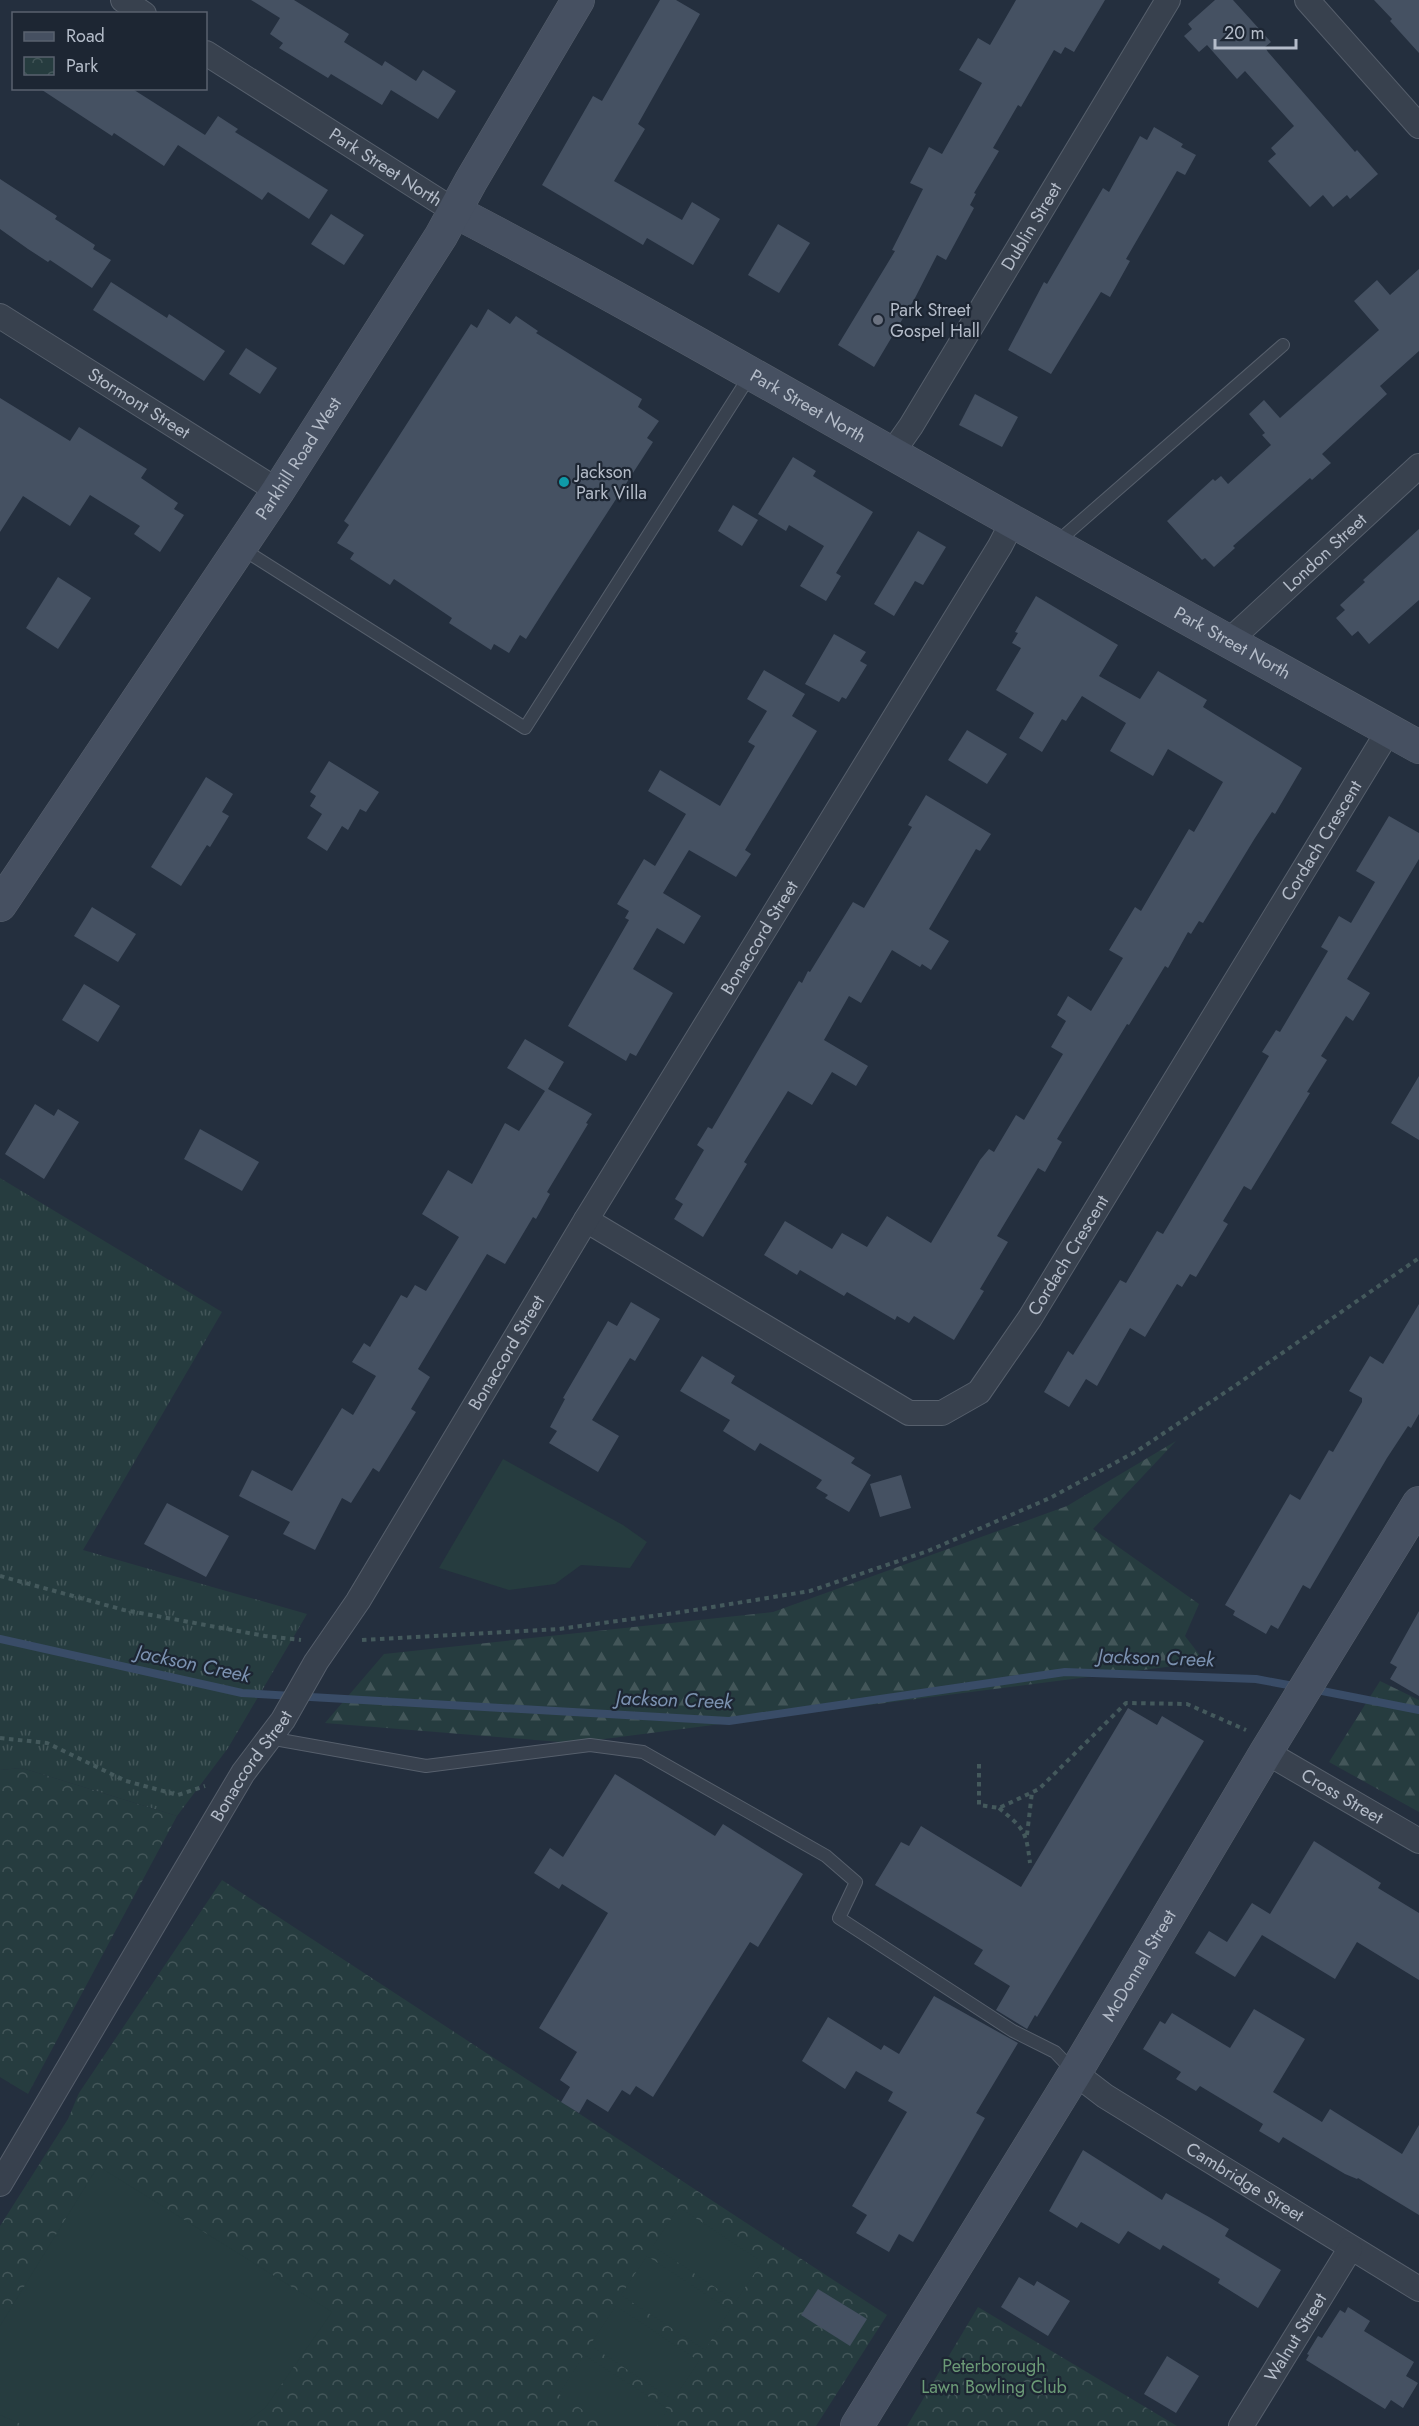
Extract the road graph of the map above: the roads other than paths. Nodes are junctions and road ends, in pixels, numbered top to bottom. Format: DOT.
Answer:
graph roads {
  1 [pos="123,0"];
  2 [pos="578,0"];
  3 [pos="1168,0"];
  4 [pos="1307,0"];
  5 [pos="141,12"];
  6 [pos="207,53"];
  7 [pos="1419,126"];
  8 [pos="456,212"];
  9 [pos="0,316"];
  10 [pos="1283,345"];
  11 [pos="752,372"];
  12 [pos="892,453"];
  13 [pos="1419,466"];
  14 [pos="278,491"];
  15 [pos="1013,521"];
  16 [pos="1055,544"];
  17 [pos="240,547"];
  18 [pos="1230,640"];
  19 [pos="1389,730"];
  20 [pos="1419,747"];
  21 [pos="0,905"];
  22 [pos="586,1220"];
  23 [pos="1419,1503"];
  24 [pos="276,1729"];
  25 [pos="1265,1736"];
  26 [pos="1419,1840"];
  27 [pos="1075,2073"];
  28 [pos="0,2184"];
  29 [pos="1350,2249"];
  30 [pos="1419,2289"];
  31 [pos="857,2426"];
  32 [pos="1241,2426"];
  1 -- 5 [label="street"];
  2 -- 8 [label="street, Parkhill Road West"];
  3 -- 12 [label="street, Dublin Street"];
  4 -- 7 [label="street"];
  6 -- 8 [label="street, Park Street North"];
  8 -- 11 [label="street, Park Street North"];
  8 -- 14 [label="street, Parkhill Road West"];
  9 -- 14 [label="street, Stormont Street"];
  10 -- 16 [label="lane"];
  11 -- 12 [label="street, Park Street North"];
  11 -- 17 [label="lane"];
  12 -- 15 [label="street, Park Street North"];
  13 -- 18 [label="street, London Street"];
  14 -- 17 [label="street, Parkhill Road West"];
  15 -- 16 [label="street, Park Street North"];
  15 -- 22 [label="street, Bonaccord Street"];
  16 -- 18 [label="street, Park Street North"];
  17 -- 21 [label="street, Parkhill Road West"];
  18 -- 19 [label="street, Park Street North"];
  19 -- 20 [label="street, Park Street North"];
  19 -- 22 [label="street, Cordach Crescent"];
  22 -- 24 [label="street, Bonaccord Street"];
  23 -- 25 [label="street, McDonnel Street"];
  24 -- 27 [label="lane"];
  24 -- 28 [label="street, Bonaccord Street"];
  25 -- 26 [label="street, Cross Street"];
  25 -- 27 [label="street, McDonnel Street"];
  27 -- 29 [label="street, Cambridge Street"];
  27 -- 31 [label="street, McDonnel Street"];
  29 -- 30 [label="street, Cambridge Street"];
  29 -- 32 [label="street, Walnut Street"];
}
